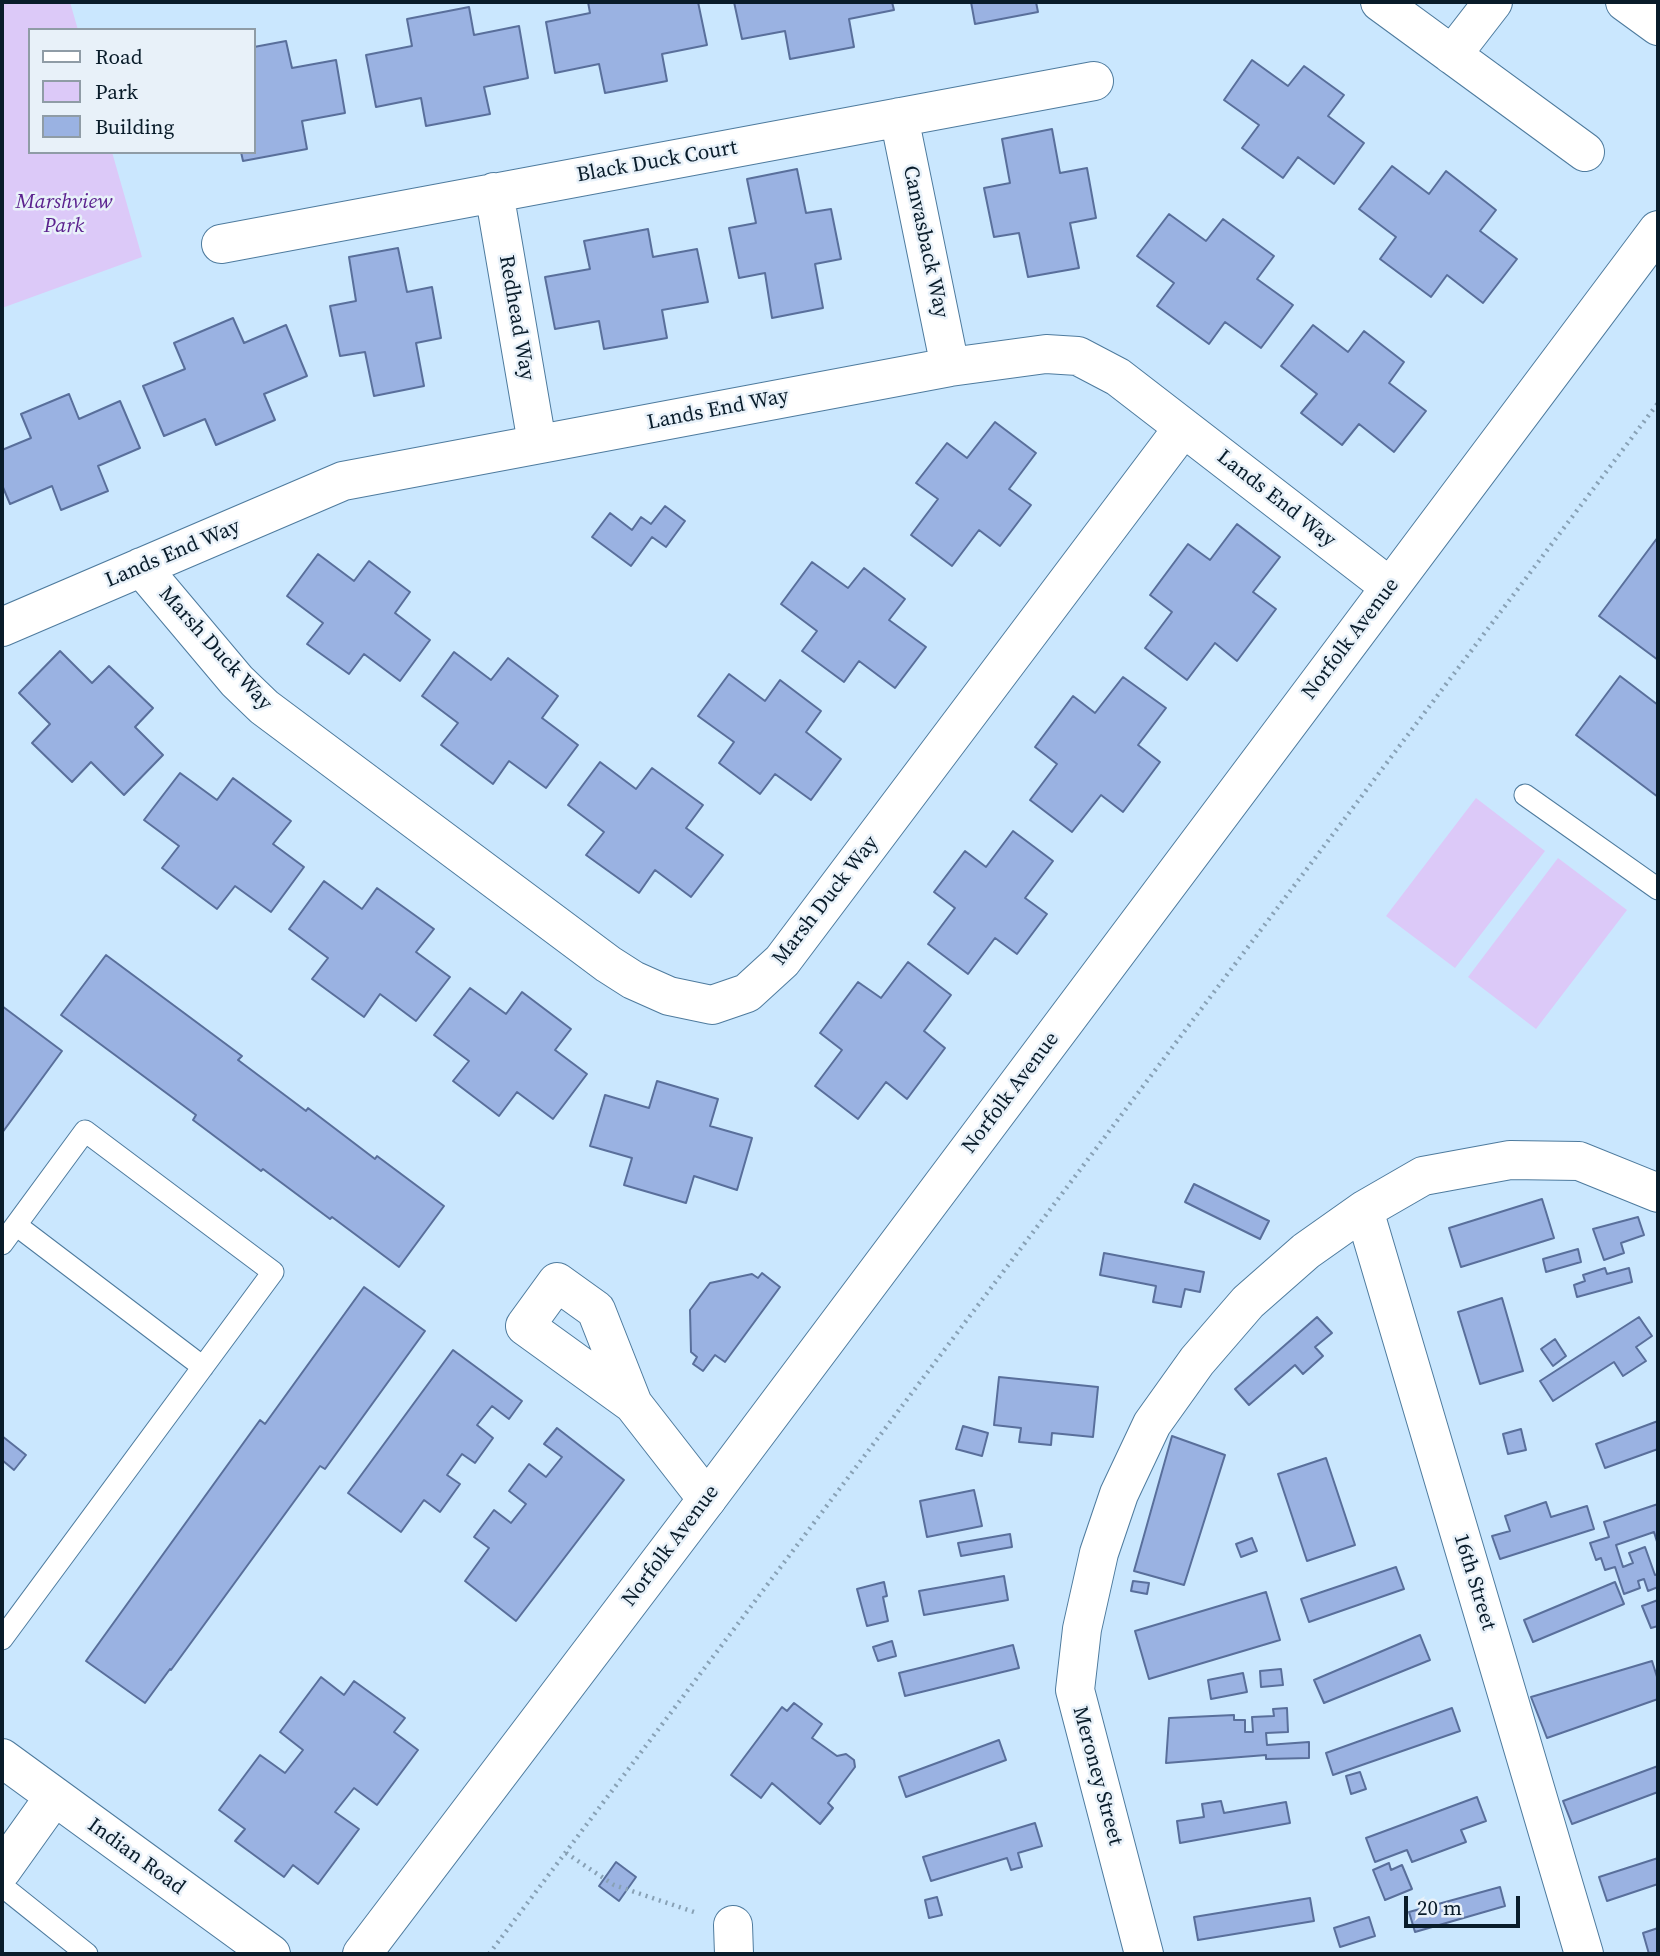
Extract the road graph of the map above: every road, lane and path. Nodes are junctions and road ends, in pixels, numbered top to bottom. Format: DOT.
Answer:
graph roads {
  1 [pos="1380,2"];
  2 [pos="1493,2"];
  3 [pos="1625,2"];
  4 [pos="1658,26"];
  5 [pos="1452,55"];
  6 [pos="1094,81"];
  7 [pos="899,117"];
  8 [pos="1586,152"];
  9 [pos="494,192"];
  10 [pos="1658,230"];
  11 [pos="221,244"];
  12 [pos="950,367"];
  13 [pos="1658,403"];
  14 [pos="1183,428"];
  15 [pos="537,443"];
  16 [pos="141,567"];
  17 [pos="1390,587"];
  18 [pos="2,628"];
  19 [pos="1525,795"];
  20 [pos="1658,889"];
  21 [pos="1658,1193"];
  22 [pos="1364,1210"];
  23 [pos="16,1225"];
  24 [pos="2,1244"];
  25 [pos="203,1367"];
  26 [pos="633,1404"];
  27 [pos="707,1499"];
  28 [pos="2,1639"];
  29 [pos="2,1758"];
  30 [pos="54,1797"];
  31 [pos="566,1853"];
  32 [pos="2,1870"];
  33 [pos="2,1886"];
  34 [pos="733,1940"];
  35 [pos="87,1954"];
  36 [pos="271,1954"];
  37 [pos="362,1954"];
  38 [pos="489,1954"];
  39 [pos="1144,1954"];
  40 [pos="1584,1954"];
  1 -- 5 [label="street"];
  2 -- 5 [label="street"];
  3 -- 4 [label="street"];
  5 -- 8 [label="street"];
  6 -- 7 [label="street, Black Duck Court"];
  7 -- 9 [label="street, Black Duck Court"];
  7 -- 12 [label="street, Canvasback Way"];
  9 -- 11 [label="street, Black Duck Court"];
  9 -- 15 [label="street, Redhead Way"];
  10 -- 17 [label="street, Norfolk Avenue"];
  12 -- 14 [label="street, Lands End Way"];
  12 -- 15 [label="street, Lands End Way"];
  13 -- 31 [label="path"];
  14 -- 16 [label="street, Marsh Duck Way"];
  14 -- 17 [label="street, Lands End Way"];
  15 -- 16 [label="street, Lands End Way"];
  16 -- 18 [label="street, Lands End Way"];
  17 -- 27 [label="street, Norfolk Avenue"];
  19 -- 20 [label="lane"];
  21 -- 22 [label="street, Meroney Street"];
  22 -- 39 [label="street, Meroney Street"];
  22 -- 40 [label="street, 16th Street"];
  23 -- 24 [label="lane"];
  23 -- 25 [label="lane"];
  23 -- 25 [label="lane"];
  25 -- 28 [label="lane"];
  26 -- 27 [label="street"];
  27 -- 37 [label="street, Norfolk Avenue"];
  29 -- 30 [label="street, Indian Road"];
  30 -- 32 [label="street"];
  30 -- 36 [label="street, Indian Road"];
  31 -- 34 [label="path"];
  31 -- 38 [label="path"];
  33 -- 35 [label="lane"];
}
